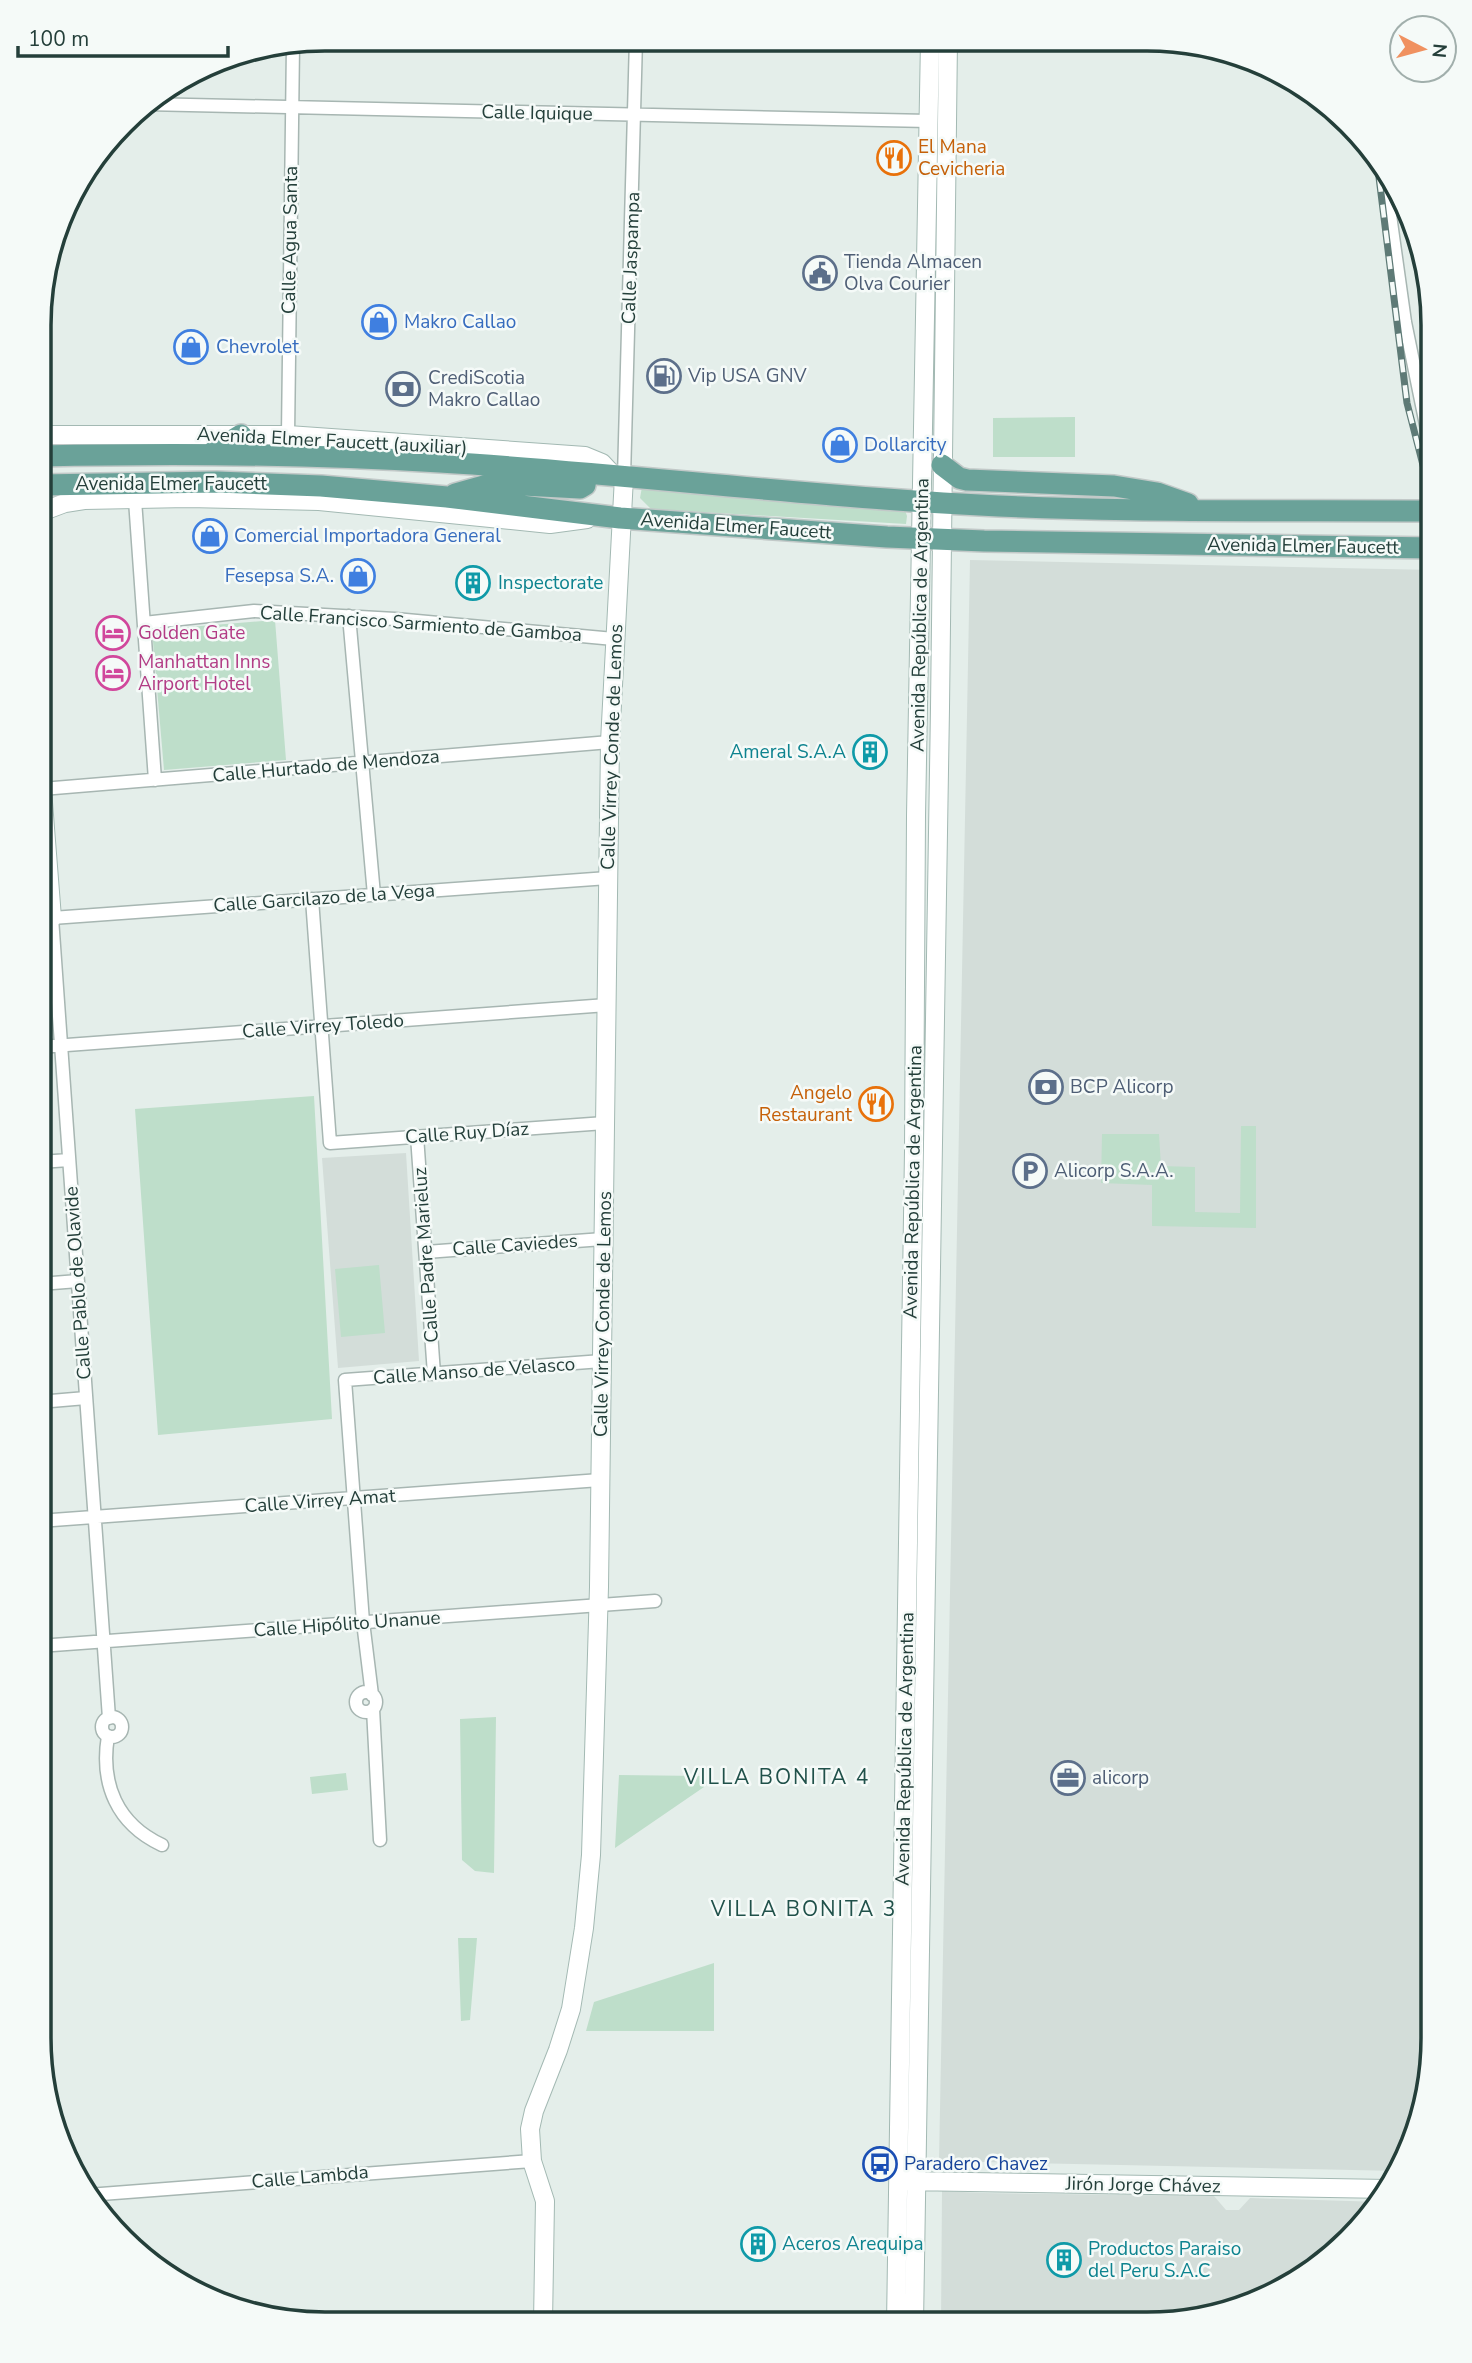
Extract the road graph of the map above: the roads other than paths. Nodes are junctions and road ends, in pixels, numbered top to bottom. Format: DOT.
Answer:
graph roads {
  1 [pos="636,51"];
  2 [pos="930,51"];
  3 [pos="948,51"];
  4 [pos="293,53"];
  5 [pos="162,104"];
  6 [pos="292,108"];
  7 [pos="635,114"];
  8 [pos="929,121"];
  9 [pos="1387,191"];
  10 [pos="1421,400"];
  11 [pos="51,435"];
  12 [pos="241,435"];
  13 [pos="288,435"];
  14 [pos="210,454"];
  15 [pos="51,456"];
  16 [pos="474,456"];
  17 [pos="299,457"];
  18 [pos="392,460"];
  19 [pos="942,465"];
  20 [pos="583,474"];
  21 [pos="619,477"];
  22 [pos="51,485"];
  23 [pos="299,485"];
  24 [pos="392,492"];
  25 [pos="447,497"];
  26 [pos="135,499"];
  27 [pos="932,502"];
  28 [pos="51,508"];
  29 [pos="1203,510"];
  30 [pos="1421,511"];
  31 [pos="612,517"];
  32 [pos="932,539"];
  33 [pos="1421,548"];
  34 [pos="349,616"];
  35 [pos="144,623"];
  36 [pos="614,639"];
  37 [pos="610,742"];
  38 [pos="362,762"];
  39 [pos="155,780"];
  40 [pos="51,788"];
  41 [pos="608,878"];
  42 [pos="374,895"];
  43 [pos="312,899"];
  44 [pos="51,919"];
  45 [pos="51,961"];
  46 [pos="607,1005"];
  47 [pos="321,1027"];
  48 [pos="61,1045"];
  49 [pos="51,1046"];
  50 [pos="605,1122"];
  51 [pos="417,1136"];
  52 [pos="914,1151"];
  53 [pos="933,1151"];
  54 [pos="69,1160"];
  55 [pos="51,1161"];
  56 [pos="932,1227"];
  57 [pos="913,1228"];
  58 [pos="603,1239"];
  59 [pos="426,1252"];
  60 [pos="78,1281"];
  61 [pos="51,1283"];
  62 [pos="602,1361"];
  63 [pos="434,1374"];
  64 [pos="911,1374"];
  65 [pos="930,1374"];
  66 [pos="86,1398"];
  67 [pos="51,1401"];
  68 [pos="600,1480"];
  69 [pos="354,1498"];
  70 [pos="95,1517"];
  71 [pos="51,1520"];
  72 [pos="655,1601"];
  73 [pos="599,1606"];
  74 [pos="363,1622"];
  75 [pos="104,1641"];
  76 [pos="51,1645"];
  77 [pos="380,1840"];
  78 [pos="162,1845"];
  79 [pos="532,2161"];
  80 [pos="898,2181"];
  81 [pos="917,2181"];
  82 [pos="1376,2189"];
  83 [pos="100,2194"];
  84 [pos="543,2312"];
  85 [pos="896,2312"];
  86 [pos="914,2312"];
  1 -- 7 [label="street, Calle Jaspampa"];
  2 -- 8 [label="main road, Avenida República de Argentina"];
  3 -- 19 [label="main road, Avenida República de Argentina"];
  4 -- 6 [label="street, Calle Agua Santa"];
  5 -- 6 [label="street, Calle Iquique"];
  6 -- 7 [label="street, Calle Iquique"];
  6 -- 13 [label="street, Calle Agua Santa"];
  7 -- 8 [label="street, Calle Iquique"];
  7 -- 21 [label="street, Calle Jaspampa"];
  8 -- 27 [label="main road, Avenida República de Argentina"];
  9 -- 10 [label="street"];
  11 -- 12 [label="main road, Avenida Elmer Faucett (auxiliar)"];
  12 -- 13 [label="main road, Avenida Elmer Faucett (auxiliar)"];
  12 -- 14 [label="main road"];
  13 -- 16 [label="main road, Avenida Elmer Faucett (auxiliar)"];
  14 -- 15 [label="main road, Avenida Elmer Faucett"];
  14 -- 17 [label="main road, Avenida Elmer Faucett"];
  16 -- 18 [label="main road, Avenida Elmer Faucett"];
  16 -- 20 [label="main road, Avenida Elmer Faucett"];
  16 -- 21 [label="main road, Avenida Elmer Faucett (auxiliar)"];
  17 -- 18 [label="main road, Avenida Elmer Faucett"];
  17 -- 23 [label="main road"];
  18 -- 24 [label="main road"];
  19 -- 27 [label="main road, Avenida República de Argentina"];
  19 -- 29 [label="main road"];
  20 -- 21 [label="main road, Avenida Elmer Faucett"];
  20 -- 25 [label="main road"];
  21 -- 27 [label="main road, Avenida Elmer Faucett"];
  21 -- 31 [label="main road, Calle Virrey Conde de Lemos"];
  22 -- 23 [label="main road, Avenida Elmer Faucett"];
  23 -- 24 [label="main road, Avenida Elmer Faucett"];
  24 -- 25 [label="main road, Avenida Elmer Faucett"];
  25 -- 31 [label="main road, Avenida Elmer Faucett"];
  26 -- 28 [label="main road"];
  26 -- 31 [label="main road"];
  26 -- 35 [label="street"];
  27 -- 29 [label="main road, Avenida Elmer Faucett"];
  27 -- 32 [label="main road, Avenida República de Argentina"];
  29 -- 30 [label="main road, Avenida Elmer Faucett"];
  31 -- 32 [label="main road, Avenida Elmer Faucett"];
  31 -- 36 [label="main road, Calle Virrey Conde de Lemos"];
  32 -- 33 [label="main road, Avenida Elmer Faucett"];
  32 -- 52 [label="main road, Avenida República de Argentina"];
  32 -- 53 [label="main road, Avenida República de Argentina"];
  34 -- 35 [label="street, Calle Francisco Sarmiento de Gamboa"];
  34 -- 36 [label="street, Calle Francisco Sarmiento de Gamboa"];
  34 -- 38 [label="street"];
  35 -- 39 [label="street"];
  36 -- 37 [label="main road, Calle Virrey Conde de Lemos"];
  37 -- 38 [label="street, Calle Hurtado de Mendoza"];
  37 -- 41 [label="main road, Calle Virrey Conde de Lemos"];
  38 -- 39 [label="street, Calle Hurtado de Mendoza"];
  38 -- 42 [label="street"];
  39 -- 40 [label="street, Calle Hurtado de Mendoza"];
  41 -- 42 [label="street, Calle Garcilazo de la Vega"];
  41 -- 46 [label="main road, Calle Virrey Conde de Lemos"];
  42 -- 43 [label="street, Calle Garcilazo de la Vega"];
  43 -- 44 [label="street, Calle Garcilazo de la Vega"];
  43 -- 47 [label="street"];
  45 -- 48 [label="street, Calle Pablo de Olavide"];
  46 -- 47 [label="street, Calle Virrey Toledo"];
  46 -- 50 [label="main road, Calle Virrey Conde de Lemos"];
  47 -- 48 [label="street, Calle Virrey Toledo"];
  47 -- 51 [label="street, Calle Ruy Díaz"];
  48 -- 49 [label="street, Calle Virrey Toledo"];
  48 -- 54 [label="street, Calle Pablo de Olavide"];
  50 -- 51 [label="street, Calle Ruy Díaz"];
  50 -- 58 [label="main road, Calle Virrey Conde de Lemos"];
  51 -- 59 [label="street, Calle Padre Marieluz"];
  52 -- 53 [label="main road"];
  52 -- 57 [label="main road, Avenida República de Argentina"];
  53 -- 56 [label="main road, Avenida República de Argentina"];
  54 -- 55 [label="street"];
  54 -- 60 [label="street, Calle Pablo de Olavide"];
  56 -- 57 [label="main road"];
  56 -- 65 [label="main road, Avenida República de Argentina"];
  57 -- 64 [label="main road, Avenida República de Argentina"];
  58 -- 59 [label="street, Calle Caviedes"];
  58 -- 62 [label="main road, Calle Virrey Conde de Lemos"];
  59 -- 63 [label="street, Calle Padre Marieluz"];
  60 -- 61 [label="street"];
  60 -- 66 [label="street, Calle Pablo de Olavide"];
  62 -- 63 [label="street, Calle Manso de Velasco"];
  62 -- 68 [label="main road, Calle Virrey Conde de Lemos"];
  63 -- 69 [label="street, Calle Manso de Velasco"];
  64 -- 65 [label="main road"];
  64 -- 80 [label="main road, Avenida República de Argentina"];
  65 -- 81 [label="main road, Avenida República de Argentina"];
  66 -- 67 [label="street"];
  66 -- 70 [label="street, Calle Pablo de Olavide"];
  68 -- 69 [label="street, Calle Virrey Amat"];
  68 -- 73 [label="main road, Calle Virrey Conde de Lemos"];
  69 -- 70 [label="street, Calle Virrey Amat"];
  69 -- 74 [label="street"];
  70 -- 71 [label="street, Calle Virrey Amat"];
  70 -- 75 [label="street, Calle Pablo de Olavide"];
  72 -- 73 [label="street, Calle Hipólito Unanue"];
  73 -- 74 [label="street, Calle Hipólito Unanue"];
  73 -- 79 [label="main road, Calle Virrey Conde de Lemos"];
  74 -- 75 [label="street, Calle Hipólito Unanue"];
  74 -- 77 [label="street"];
  75 -- 76 [label="street, Calle Hipólito Unanue"];
  75 -- 78 [label="street, Calle Pablo de Olavide"];
  79 -- 83 [label="street, Calle Lambda"];
  79 -- 84 [label="main road, Calle Virrey Conde de Lemos"];
  80 -- 81 [label="main road, Jirón Jorge Chávez"];
  80 -- 85 [label="main road, Avenida República de Argentina"];
  81 -- 82 [label="main road, Jirón Jorge Chávez"];
  81 -- 86 [label="main road, Avenida República de Argentina"];
}
